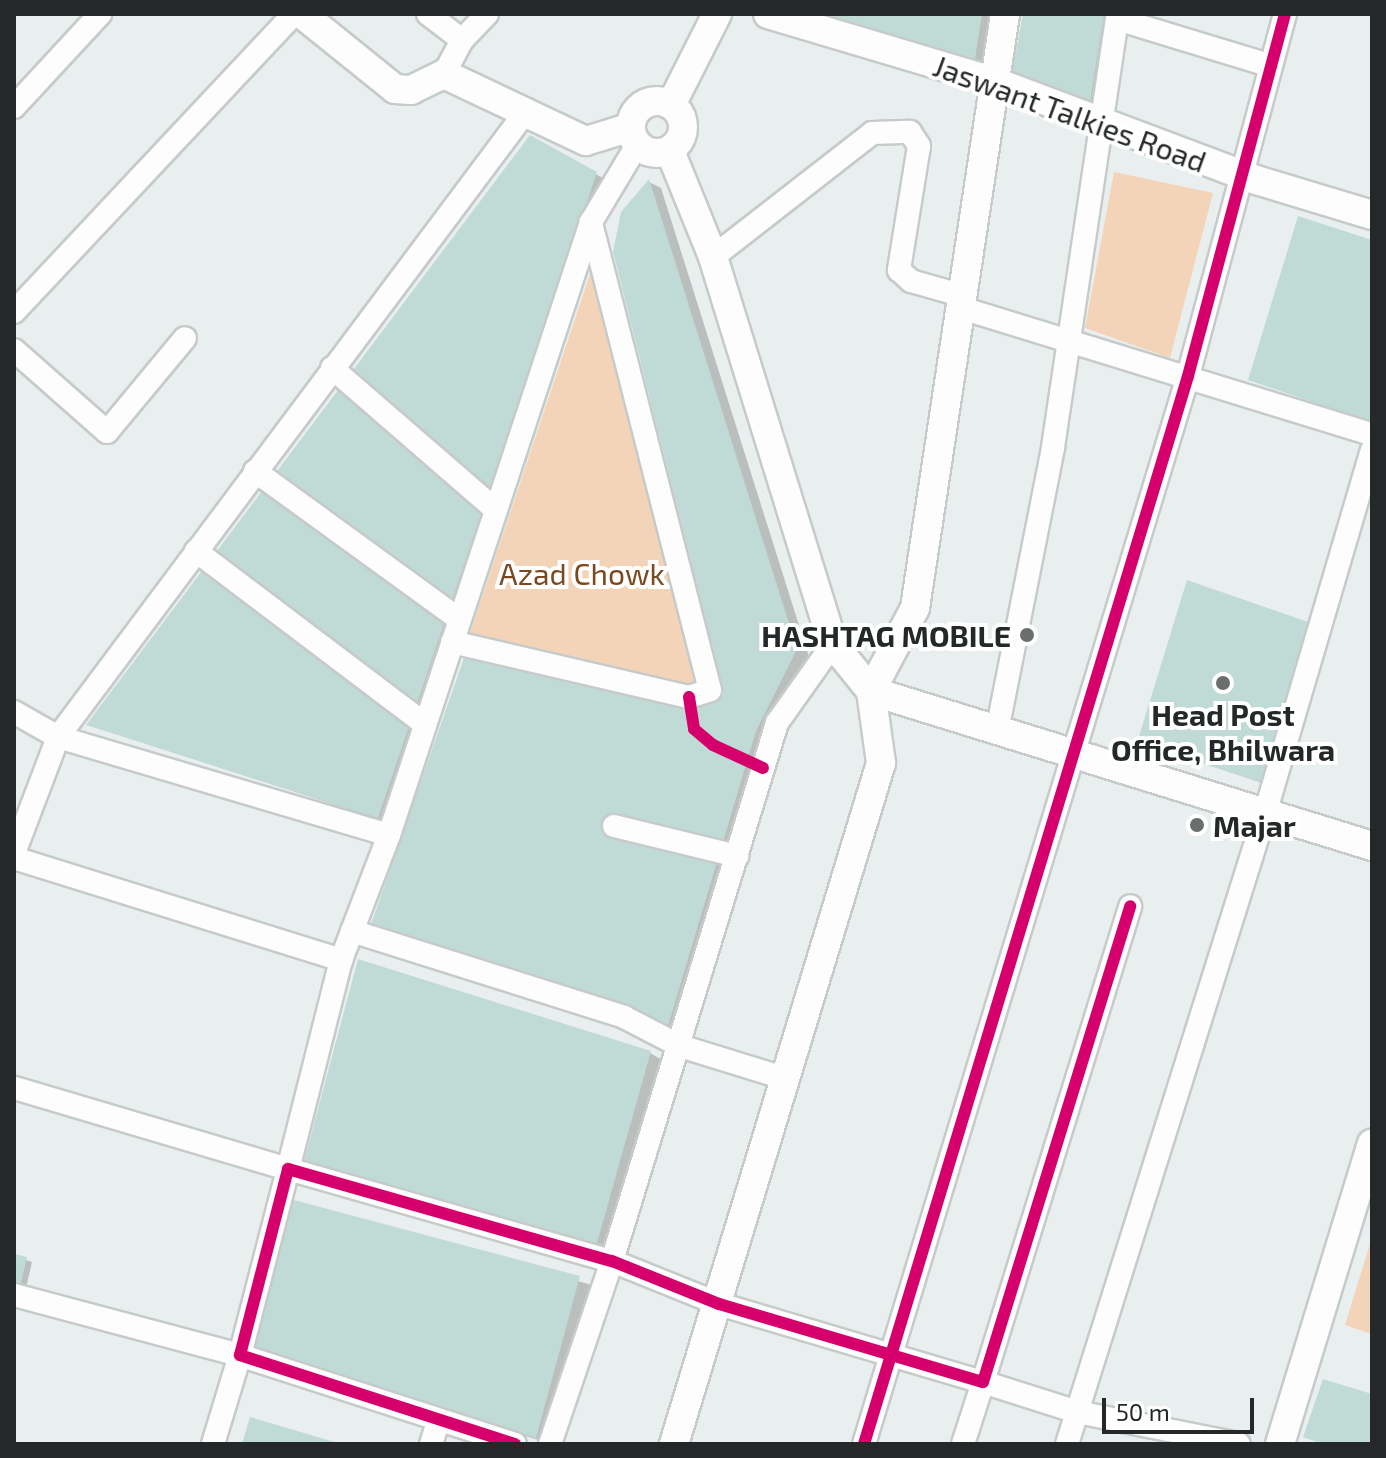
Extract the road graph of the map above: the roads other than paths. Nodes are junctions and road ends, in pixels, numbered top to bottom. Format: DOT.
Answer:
graph roads {
  1 [pos="100,14"];
  2 [pos="294,14"];
  3 [pos="302,14"];
  4 [pos="428,14"];
  5 [pos="487,14"];
  6 [pos="717,14"];
  7 [pos="768,14"];
  8 [pos="1005,14"];
  9 [pos="1285,14"];
  10 [pos="1117,16"];
  11 [pos="462,40"];
  12 [pos="1268,65"];
  13 [pos="444,74"];
  14 [pos="993,81"];
  15 [pos="671,105"];
  16 [pos="14,107"];
  17 [pos="527,110"];
  18 [pos="1102,119"];
  19 [pos="634,136"];
  20 [pos="670,151"];
  21 [pos="1241,174"];
  22 [pos="1372,215"];
  23 [pos="591,222"];
  24 [pos="713,257"];
  25 [pos="959,301"];
  26 [pos="14,312"];
  27 [pos="185,338"];
  28 [pos="1071,338"];
  29 [pos="14,350"];
  30 [pos="332,368"];
  31 [pos="1188,376"];
  32 [pos="1372,434"];
  33 [pos="1372,450"];
  34 [pos="255,471"];
  35 [pos="496,510"];
  36 [pos="196,551"];
  37 [pos="460,620"];
  38 [pos="452,642"];
  39 [pos="833,644"];
  40 [pos="871,691"];
  41 [pos="14,712"];
  42 [pos="425,724"];
  43 [pos="997,731"];
  44 [pos="58,737"];
  45 [pos="1075,757"];
  46 [pos="1266,810"];
  47 [pos="614,826"];
  48 [pos="389,835"];
  49 [pos="1372,846"];
  50 [pos="14,856"];
  51 [pos="737,856"];
  52 [pos="1130,906"];
  53 [pos="352,931"];
  54 [pos="341,960"];
  55 [pos="680,1046"];
  56 [pos="787,1079"];
  57 [pos="14,1088"];
  58 [pos="1372,1144"];
  59 [pos="288,1169"];
  60 [pos="612,1261"];
  61 [pos="14,1295"];
  62 [pos="719,1304"];
  63 [pos="891,1353"];
  64 [pos="240,1355"];
  65 [pos="983,1382"];
  66 [pos="1077,1412"];
  67 [pos="439,1420"];
  68 [pos="1284,1443"];
  69 [pos="213,1444"];
  70 [pos="431,1444"];
  71 [pos="515,1444"];
  72 [pos="550,1444"];
  73 [pos="674,1444"];
  74 [pos="864,1444"];
  75 [pos="963,1444"];
  76 [pos="1067,1444"];
  77 [pos="1239,1444"];
  1 -- 16 [label="street"];
  2 -- 26 [label="street"];
  3 -- 13 [label="street"];
  4 -- 11 [label="street"];
  5 -- 11 [label="street"];
  6 -- 15 [label="street"];
  7 -- 14 [label="street, Jaswant Talkies Road"];
  8 -- 14 [label="street"];
  9 -- 12 [label="street"];
  10 -- 12 [label="street"];
  10 -- 18 [label="street"];
  11 -- 13 [label="street"];
  12 -- 21 [label="street"];
  13 -- 17 [label="street"];
  14 -- 18 [label="street, Jaswant Talkies Road"];
  14 -- 25 [label="street"];
  15 -- 19 [label="street"];
  15 -- 20 [label="street"];
  17 -- 19 [label="street"];
  17 -- 30 [label="street"];
  18 -- 21 [label="street, Jaswant Talkies Road"];
  18 -- 28 [label="street"];
  19 -- 20 [label="street"];
  19 -- 23 [label="street"];
  20 -- 24 [label="street"];
  21 -- 22 [label="street, Jaswant Talkies Road"];
  21 -- 31 [label="street"];
  23 -- 35 [label="street"];
  23 -- 38 [label="street"];
  24 -- 25 [label="street"];
  24 -- 39 [label="street"];
  25 -- 28 [label="street"];
  25 -- 40 [label="street"];
  27 -- 29 [label="street"];
  28 -- 31 [label="street"];
  28 -- 43 [label="street"];
  30 -- 34 [label="street"];
  30 -- 35 [label="street"];
  31 -- 32 [label="street"];
  31 -- 45 [label="street"];
  33 -- 46 [label="street"];
  34 -- 36 [label="street"];
  34 -- 37 [label="street"];
  35 -- 37 [label="street"];
  36 -- 42 [label="street"];
  36 -- 44 [label="street"];
  37 -- 38 [label="street"];
  38 -- 42 [label="street"];
  39 -- 40 [label="street"];
  39 -- 51 [label="street"];
  40 -- 43 [label="street"];
  40 -- 56 [label="street"];
  41 -- 44 [label="street"];
  42 -- 48 [label="street"];
  43 -- 45 [label="street"];
  44 -- 48 [label="street"];
  44 -- 50 [label="street"];
  45 -- 46 [label="street"];
  45 -- 63 [label="street"];
  46 -- 49 [label="street"];
  46 -- 66 [label="street"];
  47 -- 51 [label="street"];
  48 -- 53 [label="street"];
  50 -- 54 [label="street"];
  51 -- 55 [label="street"];
  52 -- 65 [label="street"];
  53 -- 54 [label="street"];
  53 -- 55 [label="street"];
  54 -- 59 [label="street"];
  55 -- 56 [label="street"];
  55 -- 60 [label="street"];
  56 -- 62 [label="street"];
  57 -- 59 [label="street"];
  58 -- 68 [label="street"];
  59 -- 60 [label="street"];
  59 -- 64 [label="street"];
  60 -- 62 [label="street"];
  60 -- 72 [label="street"];
  61 -- 64 [label="street"];
  62 -- 63 [label="street"];
  62 -- 73 [label="street"];
  63 -- 65 [label="street"];
  63 -- 74 [label="street"];
  64 -- 67 [label="street"];
  64 -- 69 [label="street"];
  65 -- 66 [label="street"];
  65 -- 75 [label="street"];
  66 -- 76 [label="street"];
  66 -- 77 [label="street"];
  67 -- 70 [label="street"];
  67 -- 71 [label="street"];
}
